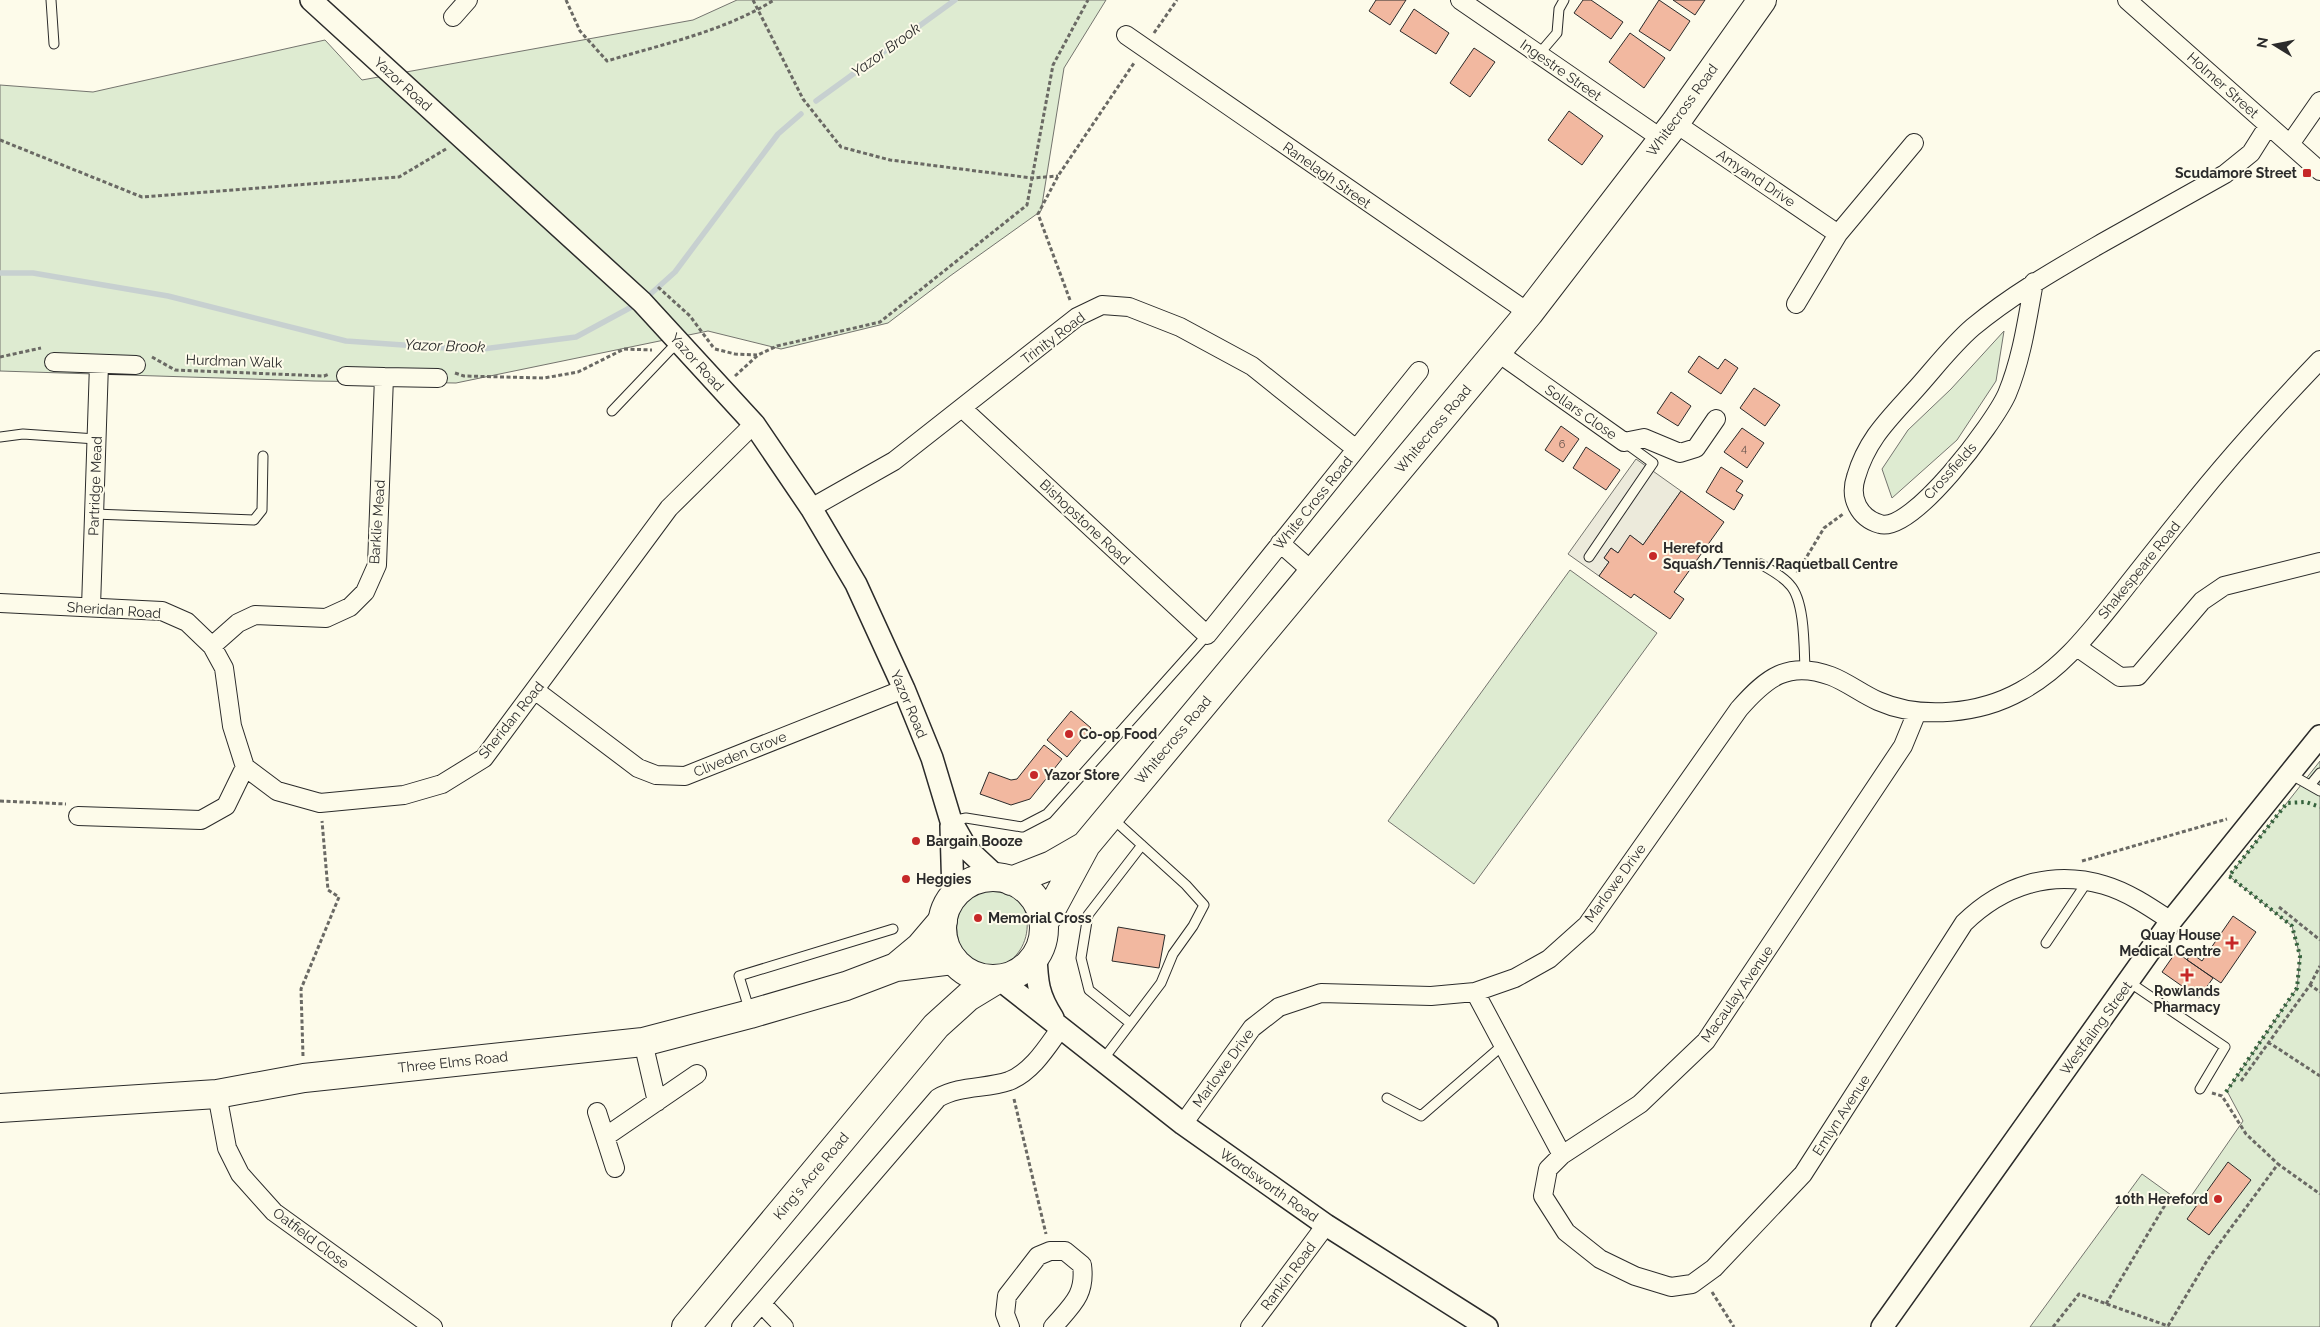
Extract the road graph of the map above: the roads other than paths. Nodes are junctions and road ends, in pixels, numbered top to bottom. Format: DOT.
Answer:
graph roads {
  1 [pos="51,0"];
  2 [pos="311,0"];
  3 [pos="468,0"];
  4 [pos="1460,0"];
  5 [pos="1564,0"];
  6 [pos="1762,0"];
  7 [pos="2127,0"];
  8 [pos="453,17"];
  9 [pos="1126,35"];
  10 [pos="54,44"];
  11 [pos="1539,54"];
  12 [pos="2320,101"];
  13 [pos="2268,126"];
  14 [pos="1668,131"];
  15 [pos="1914,143"];
  16 [pos="2290,144"];
  17 [pos="2320,171"];
  18 [pos="1838,234"];
  19 [pos="2034,282"];
  20 [pos="1796,304"];
  21 [pos="1529,313"];
  22 [pos="675,346"];
  23 [pos="1497,352"];
  24 [pos="50,355"];
  25 [pos="140,359"];
  26 [pos="2320,360"];
  27 [pos="99,364"];
  28 [pos="1419,371"];
  29 [pos="339,374"];
  30 [pos="442,374"];
  31 [pos="384,377"];
  32 [pos="963,409"];
  33 [pos="612,411"];
  34 [pos="1716,419"];
  35 [pos="754,424"];
  36 [pos="0,437"];
  37 [pos="96,439"];
  38 [pos="1624,442"];
  39 [pos="1356,450"];
  40 [pos="263,456"];
  41 [pos="811,508"];
  42 [pos="94,514"];
  43 [pos="1280,544"];
  44 [pos="1588,557"];
  45 [pos="2320,562"];
  46 [pos="1761,564"];
  47 [pos="1313,572"];
  48 [pos="0,603"];
  49 [pos="91,607"];
  50 [pos="1207,635"];
  51 [pos="212,646"];
  52 [pos="2077,647"];
  53 [pos="1805,670"];
  54 [pos="904,689"];
  55 [pos="536,692"];
  56 [pos="1917,712"];
  57 [pos="2319,738"];
  58 [pos="245,767"];
  59 [pos="2320,773"];
  60 [pos="2289,774"];
  61 [pos="2311,784"];
  62 [pos="2320,791"];
  63 [pos="78,816"];
  64 [pos="1110,816"];
  65 [pos="951,821"];
  66 [pos="1086,845"];
  67 [pos="1142,846"];
  68 [pos="1004,879"];
  69 [pos="2087,882"];
  70 [pos="948,908"];
  71 [pos="2171,921"];
  72 [pos="1044,923"];
  73 [pos="893,929"];
  74 [pos="2046,943"];
  75 [pos="1036,955"];
  76 [pos="955,963"];
  77 [pos="896,967"];
  78 [pos="998,979"];
  79 [pos="2129,982"];
  80 [pos="1476,992"];
  81 [pos="750,1014"];
  82 [pos="1130,1023"];
  83 [pos="936,1026"];
  84 [pos="1060,1029"];
  85 [pos="643,1042"];
  86 [pos="1503,1045"];
  87 [pos="1102,1062"];
  88 [pos="697,1074"];
  89 [pos="2200,1089"];
  90 [pos="217,1094"];
  91 [pos="1387,1098"];
  92 [pos="657,1102"];
  93 [pos="0,1108"];
  94 [pos="597,1112"];
  95 [pos="1183,1124"];
  96 [pos="605,1138"];
  97 [pos="1562,1155"];
  98 [pos="615,1168"];
  99 [pos="1326,1225"];
  100 [pos="762,1304"];
  101 [pos="690,1326"];
  102 [pos="432,1327"];
  103 [pos="741,1327"];
  104 [pos="784,1327"];
  105 [pos="1010,1327"];
  106 [pos="1053,1327"];
  107 [pos="1250,1327"];
  108 [pos="1487,1327"];
  109 [pos="1882,1327"];
  1 -- 10 [label="lane"];
  2 -- 22 [label="street, Yazor Road"];
  3 -- 8 [label="street"];
  4 -- 11 [label="street, Ingestre Street"];
  5 -- 11 [label="lane"];
  6 -- 14 [label="main road, Whitecross Road"];
  7 -- 13 [label="street, Holmer Street"];
  9 -- 21 [label="street, Ranelagh Street"];
  11 -- 14 [label="street, Ingestre Street"];
  12 -- 16 [label="street"];
  13 -- 16 [label="street, Holmer Street"];
  13 -- 19 [label="street"];
  14 -- 18 [label="street, Amyand Drive"];
  14 -- 21 [label="main road, Whitecross Road"];
  15 -- 18 [label="street"];
  16 -- 17 [label="street, Holmer Street"];
  18 -- 20 [label="street"];
  19 -- 19 [label="street, Crossfields"];
  21 -- 23 [label="main road, Whitecross Road"];
  22 -- 33 [label="lane"];
  22 -- 35 [label="street, Yazor Road"];
  23 -- 38 [label="street, Sollars Close"];
  23 -- 47 [label="main road, Whitecross Road"];
  24 -- 27 [label="street"];
  25 -- 27 [label="street"];
  26 -- 52 [label="street, Shakespeare Road"];
  27 -- 37 [label="street, Partridge Mead"];
  28 -- 39 [label="street, White Cross Road"];
  29 -- 31 [label="street"];
  30 -- 31 [label="street"];
  31 -- 51 [label="street, Barklie Mead"];
  32 -- 39 [label="street, Trinity Road"];
  32 -- 41 [label="street, Trinity Road"];
  32 -- 50 [label="street, Bishopstone Road"];
  34 -- 38 [label="street, Sollars Close"];
  35 -- 41 [label="street, Yazor Road"];
  35 -- 55 [label="street, Sheridan Road"];
  36 -- 37 [label="lane"];
  37 -- 42 [label="street, Partridge Mead"];
  38 -- 44 [label="lane"];
  39 -- 43 [label="street, White Cross Road"];
  40 -- 42 [label="lane"];
  41 -- 54 [label="street, Yazor Road"];
  42 -- 49 [label="street, Partridge Mead"];
  43 -- 47 [label="street"];
  43 -- 50 [label="street, White Cross Road"];
  45 -- 52 [label="street"];
  46 -- 53 [label="lane"];
  47 -- 64 [label="main road, Whitecross Road"];
  48 -- 49 [label="street, Sheridan Road"];
  49 -- 51 [label="street, Sheridan Road"];
  50 -- 65 [label="lane"];
  51 -- 58 [label="street, Sheridan Road"];
  52 -- 56 [label="street, Shakespeare Road"];
  53 -- 56 [label="street, Marlowe Drive"];
  53 -- 80 [label="street, Marlowe Drive"];
  54 -- 55 [label="street, Cliveden Grove"];
  54 -- 65 [label="street, Yazor Road"];
  55 -- 58 [label="street, Sheridan Road"];
  56 -- 97 [label="street, Macaulay Avenue"];
  57 -- 60 [label="street, Westfaling Street"];
  58 -- 63 [label="street"];
  59 -- 61 [label="lane"];
  60 -- 61 [label="lane"];
  60 -- 71 [label="street, Westfaling Street"];
  61 -- 62 [label="lane"];
  64 -- 66 [label="main road, Whitecross Road"];
  64 -- 67 [label="lane"];
  65 -- 68 [label="street, Yazor Road"];
  65 -- 70 [label="street, Yazor Road"];
  66 -- 68 [label="main road, Whitecross Road"];
  66 -- 72 [label="main road, Whitecross Road"];
  67 -- 82 [label="lane"];
  67 -- 82 [label="lane"];
  68 -- 70 [label="main road"];
  68 -- 72 [label="main road"];
  69 -- 71 [label="street, Emlyn Avenue"];
  69 -- 74 [label="lane"];
  69 -- 97 [label="street, Emlyn Avenue"];
  70 -- 76 [label="main road"];
  70 -- 77 [label="main road, Three Elms Road"];
  71 -- 79 [label="street, Westfaling Street"];
  72 -- 75 [label="main road"];
  73 -- 81 [label="lane"];
  75 -- 78 [label="main road"];
  75 -- 84 [label="street, Wordsworth Road"];
  76 -- 77 [label="main road, Three Elms Road"];
  76 -- 78 [label="main road"];
  76 -- 83 [label="main road, King's Acre Road"];
  77 -- 81 [label="main road, Three Elms Road"];
  78 -- 83 [label="main road, King's Acre Road"];
  78 -- 84 [label="street, Wordsworth Road"];
  79 -- 89 [label="lane"];
  79 -- 109 [label="street, Westfaling Street"];
  80 -- 86 [label="street"];
  80 -- 95 [label="street, Marlowe Drive"];
  81 -- 85 [label="main road, Three Elms Road"];
  82 -- 87 [label="lane"];
  83 -- 101 [label="main road, King's Acre Road"];
  84 -- 87 [label="street, Wordsworth Road"];
  84 -- 100 [label="street"];
  85 -- 90 [label="main road, Three Elms Road"];
  85 -- 92 [label="street"];
  86 -- 91 [label="lane"];
  86 -- 97 [label="street"];
  87 -- 95 [label="street, Wordsworth Road"];
  88 -- 92 [label="street"];
  90 -- 93 [label="main road, Three Elms Road"];
  90 -- 102 [label="street, Oatfield Close"];
  92 -- 96 [label="street"];
  94 -- 96 [label="street"];
  95 -- 99 [label="street, Wordsworth Road"];
  96 -- 98 [label="street"];
  99 -- 107 [label="street, Rankin Road"];
  99 -- 108 [label="street, Wordsworth Road"];
  100 -- 103 [label="street"];
  100 -- 104 [label="street"];
  105 -- 106 [label="street"];
}
